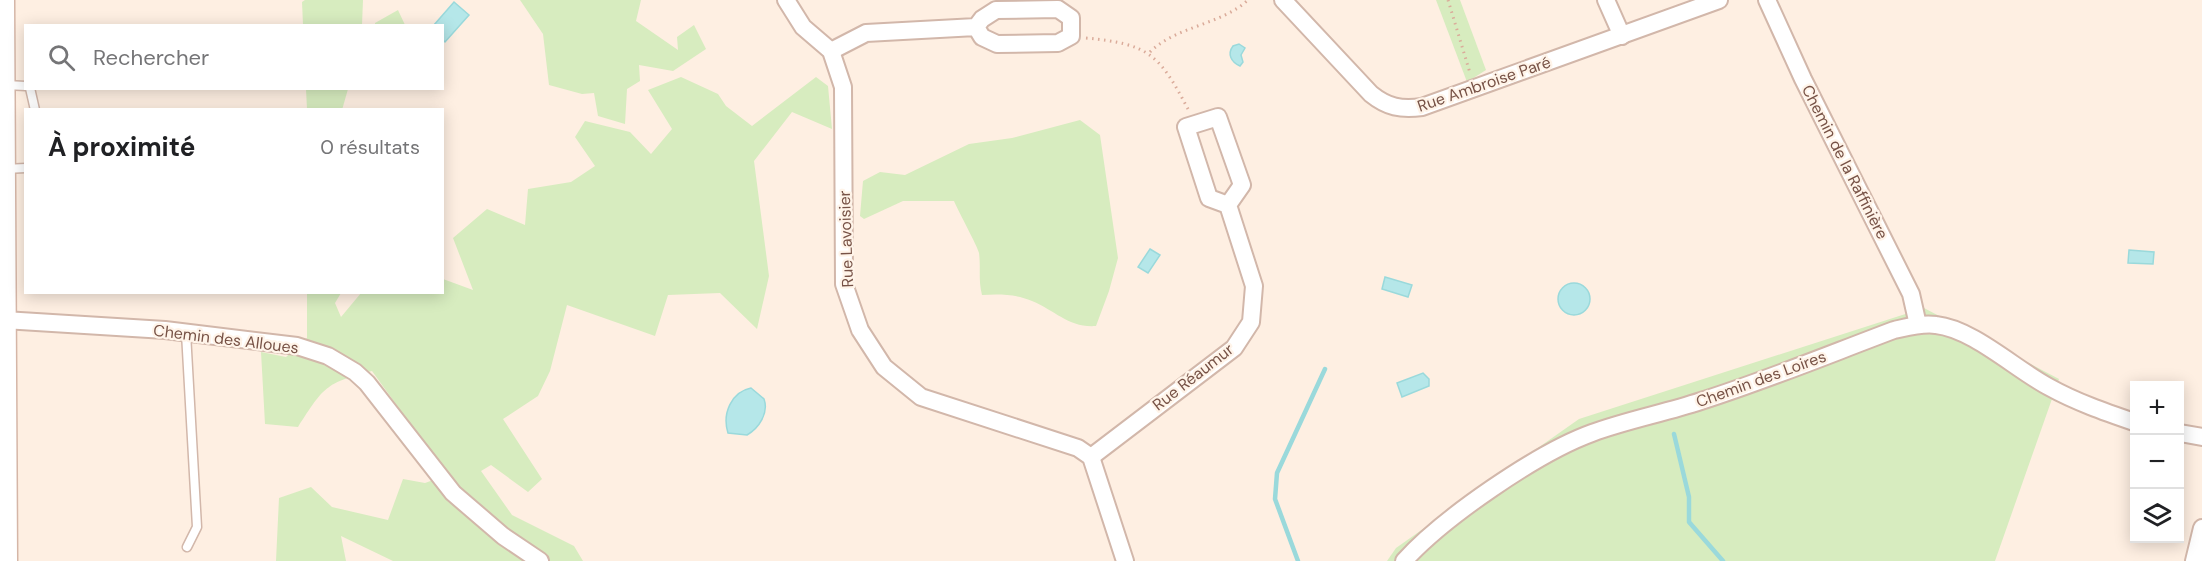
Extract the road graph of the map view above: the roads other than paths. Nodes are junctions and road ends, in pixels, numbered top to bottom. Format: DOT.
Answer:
graph roads {
  1 [pos="2,0"];
  2 [pos="786,0"];
  3 [pos="1283,0"];
  4 [pos="1606,0"];
  5 [pos="1719,0"];
  6 [pos="1767,0"];
  7 [pos="976,27"];
  8 [pos="1622,36"];
  9 [pos="831,51"];
  10 [pos="30,90"];
  11 [pos="8,94"];
  12 [pos="35,108"];
  13 [pos="2,126"];
  14 [pos="15,168"];
  15 [pos="1228,205"];
  16 [pos="4,320"];
  17 [pos="1918,325"];
  18 [pos="186,333"];
  19 [pos="2130,421"];
  20 [pos="2184,434"];
  21 [pos="2202,437"];
  22 [pos="1091,457"];
  23 [pos="2202,528"];
  24 [pos="187,547"];
  25 [pos="5,561"];
  26 [pos="540,561"];
  27 [pos="1125,561"];
  28 [pos="1404,561"];
  29 [pos="2194,561"];
  1 -- 11 [label="main road"];
  2 -- 9 [label="street"];
  3 -- 8 [label="street, Rue Ambroise Paré"];
  4 -- 8 [label="street"];
  5 -- 8 [label="street, Rue Ambroise Paré"];
  6 -- 17 [label="street, Chemin de la Raffinière"];
  7 -- 7 [label="street"];
  7 -- 9 [label="street"];
  9 -- 22 [label="street, Rue Lavoisier"];
  10 -- 12 [label="lane"];
  11 -- 13 [label="main road"];
  13 -- 14 [label="main road"];
  14 -- 16 [label="main road"];
  15 -- 15 [label="street"];
  15 -- 22 [label="street, Rue Réaumur"];
  16 -- 18 [label="street, Chemin des Alloues"];
  16 -- 25 [label="main road"];
  17 -- 19 [label="street, Chemin des Loires"];
  17 -- 28 [label="street, Chemin des Loires"];
  18 -- 24 [label="lane"];
  18 -- 26 [label="street, Chemin des Alloues"];
  20 -- 21 [label="street"];
  22 -- 27 [label="street"];
  23 -- 29 [label="street"];
}
